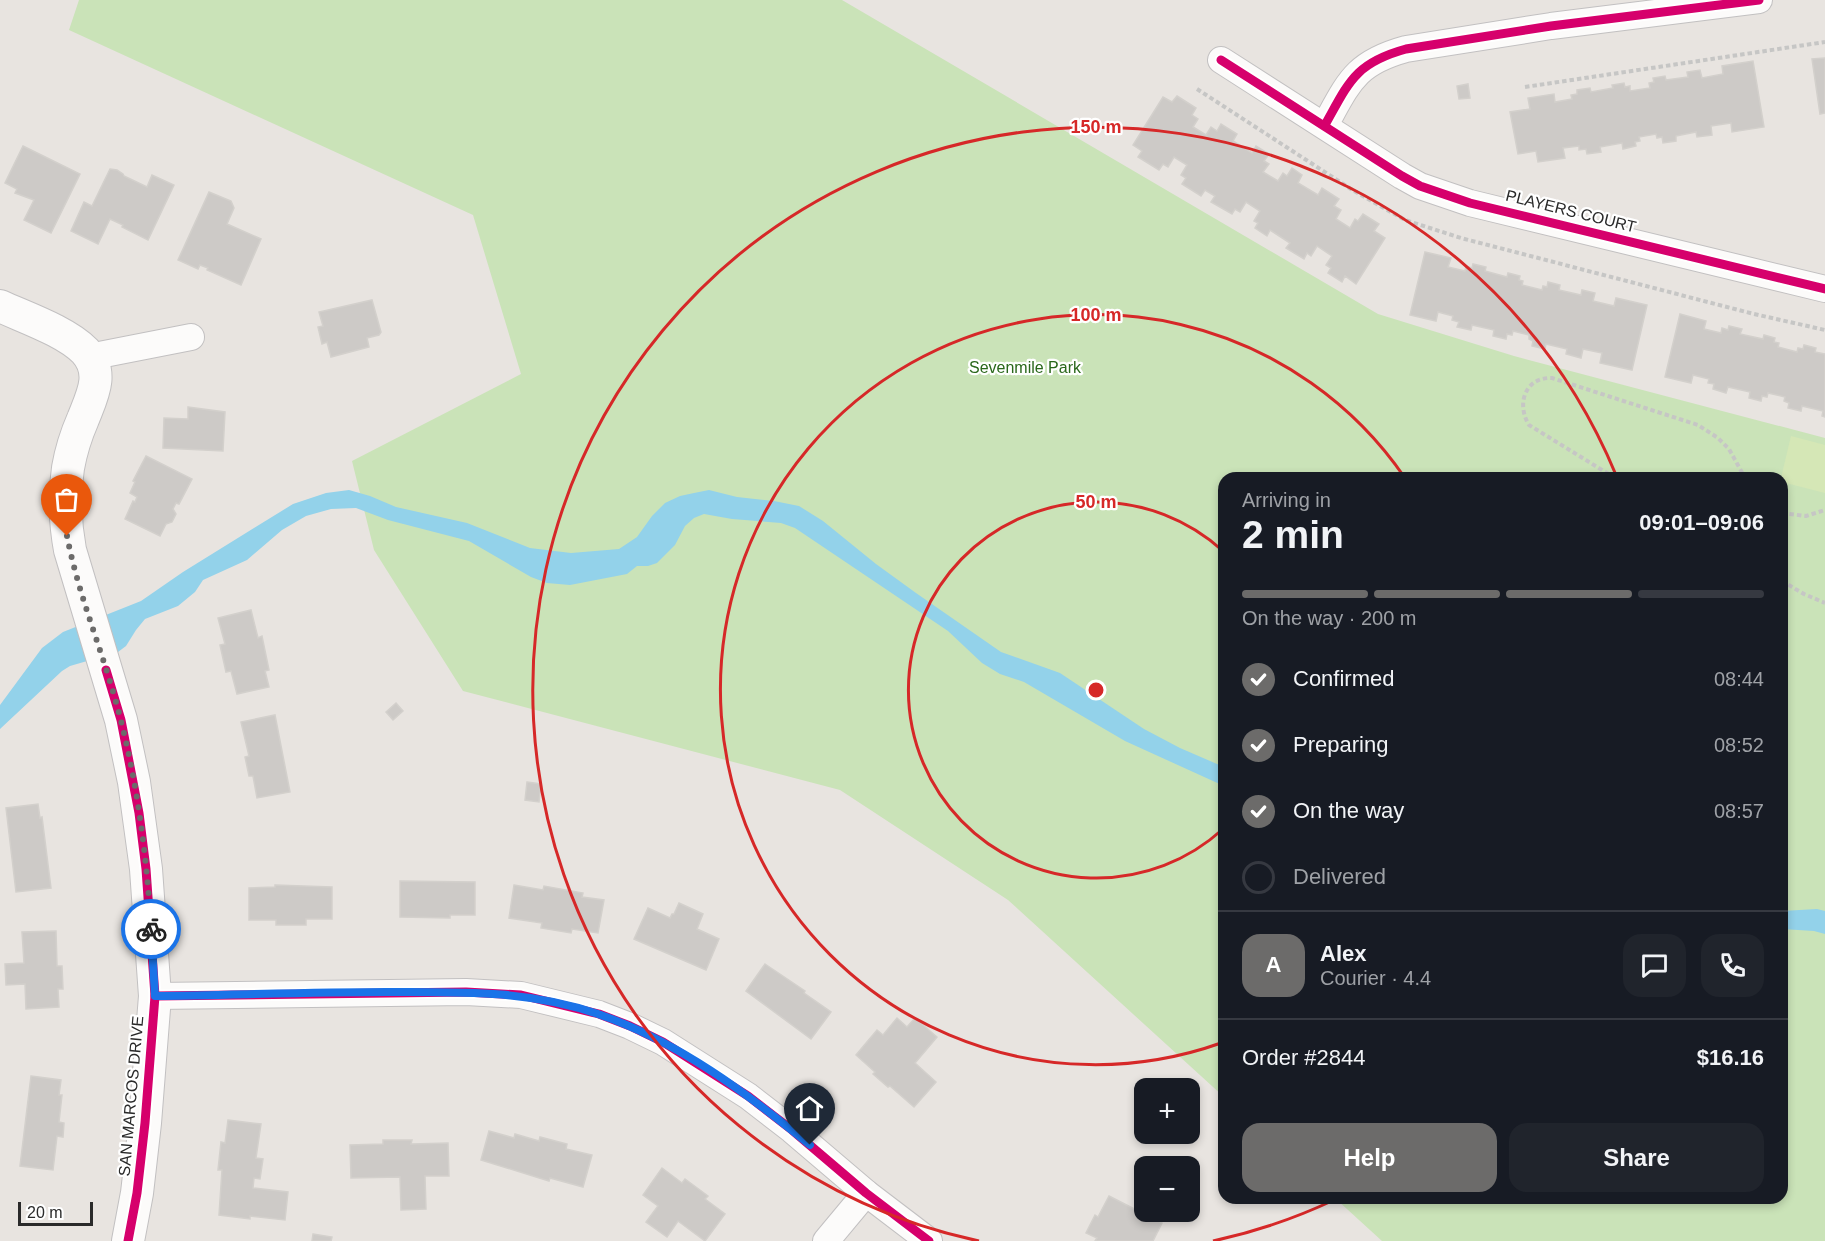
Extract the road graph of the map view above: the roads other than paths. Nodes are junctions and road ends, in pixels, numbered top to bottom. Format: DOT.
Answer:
graph roads {
  1 [pos="1759,0"];
  2 [pos="1221,60"];
  3 [pos="1325,125"];
  4 [pos="1825,289"];
  5 [pos="0,306"];
  6 [pos="191,337"];
  7 [pos="90,358"];
  8 [pos="155,996"];
  9 [pos="866,1194"];
  10 [pos="128,1241"];
  11 [pos="826,1241"];
  12 [pos="929,1241"];
  1 -- 3 [label="street"];
  2 -- 3 [label="street, PLAYERS COURT"];
  3 -- 4 [label="street, PLAYERS COURT"];
  5 -- 7 [label="street"];
  6 -- 7 [label="street"];
  7 -- 8 [label="street, SAN MARCOS DRIVE"];
  8 -- 9 [label="street"];
  8 -- 10 [label="street, SAN MARCOS DRIVE"];
  9 -- 11 [label="street"];
  9 -- 12 [label="street"];
}
